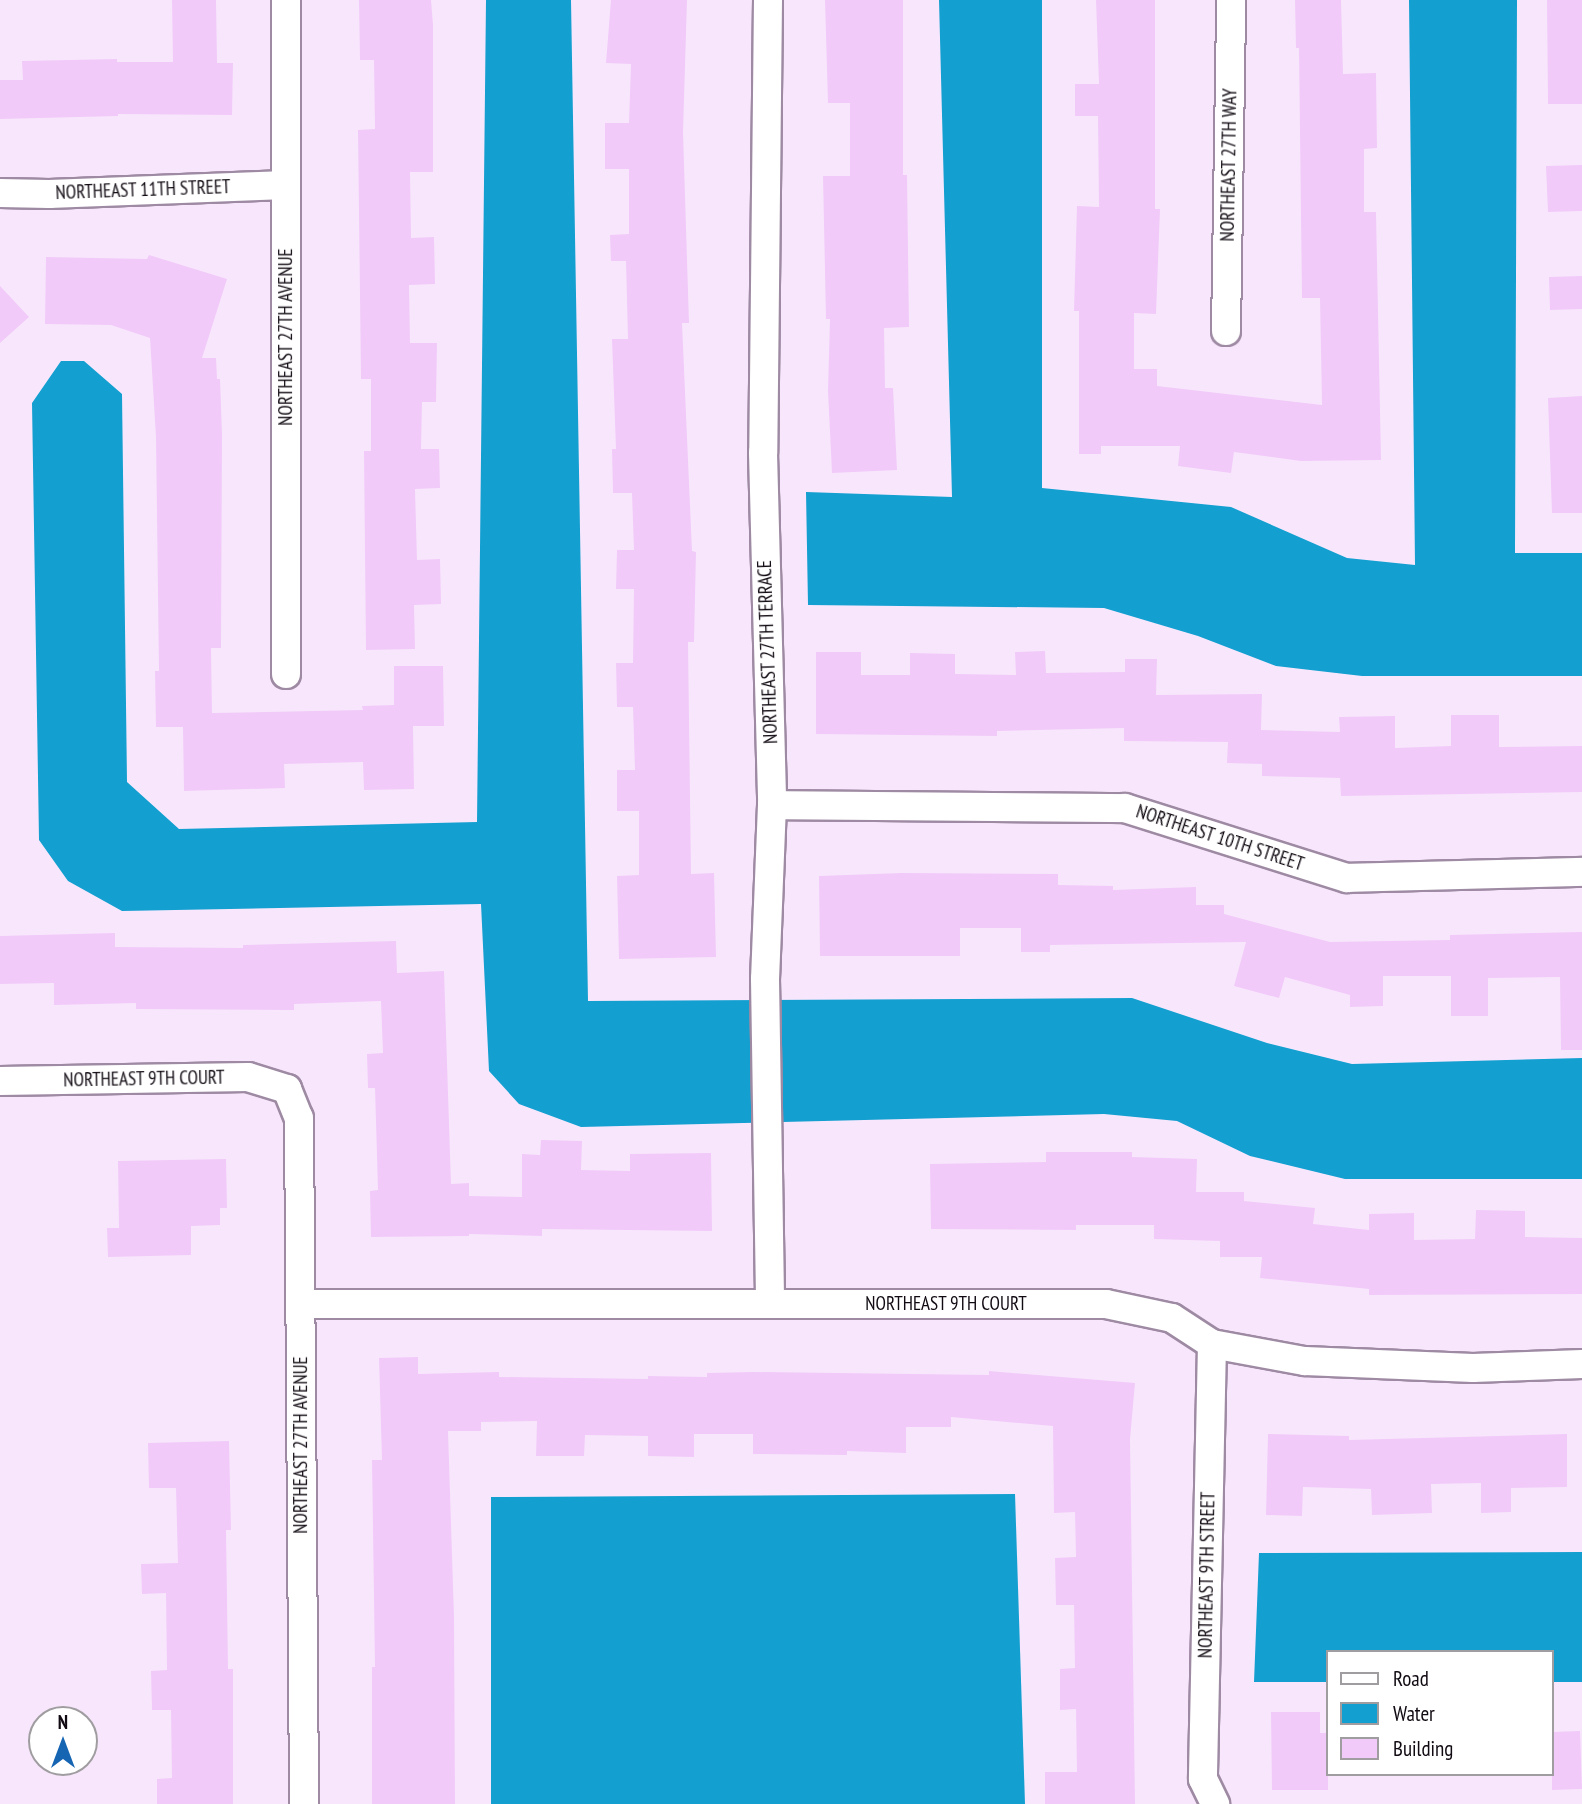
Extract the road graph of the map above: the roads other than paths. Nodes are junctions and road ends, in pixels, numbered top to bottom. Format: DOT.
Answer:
graph roads {
  1 [pos="286,0"];
  2 [pos="768,0"];
  3 [pos="1231,0"];
  4 [pos="286,185"];
  5 [pos="0,193"];
  6 [pos="1226,331"];
  7 [pos="286,674"];
  8 [pos="772,805"];
  9 [pos="1582,872"];
  10 [pos="0,1081"];
  11 [pos="287,1089"];
  12 [pos="300,1304"];
  13 [pos="770,1304"];
  14 [pos="1213,1344"];
  15 [pos="1582,1364"];
  16 [pos="304,1804"];
  17 [pos="1215,1804"];
  1 -- 4 [label="street, NORTHEAST 27TH AVENUE"];
  2 -- 8 [label="street, NORTHEAST 27TH TERRACE"];
  3 -- 6 [label="street, NORTHEAST 27TH WAY"];
  4 -- 5 [label="street, NORTHEAST 11TH STREET"];
  4 -- 7 [label="street, NORTHEAST 27TH AVENUE"];
  8 -- 9 [label="street, NORTHEAST 10TH STREET"];
  8 -- 13 [label="street, NORTHEAST 27TH TERRACE"];
  10 -- 11 [label="street, NORTHEAST 9TH COURT"];
  11 -- 12 [label="street, NORTHEAST 27TH AVENUE"];
  12 -- 13 [label="street, NORTHEAST 9TH COURT"];
  12 -- 16 [label="street, NORTHEAST 27TH AVENUE"];
  13 -- 14 [label="street, NORTHEAST 9TH COURT"];
  14 -- 15 [label="street, NORTHEAST 9TH COURT"];
  14 -- 17 [label="street, NORTHEAST 9TH STREET"];
}
